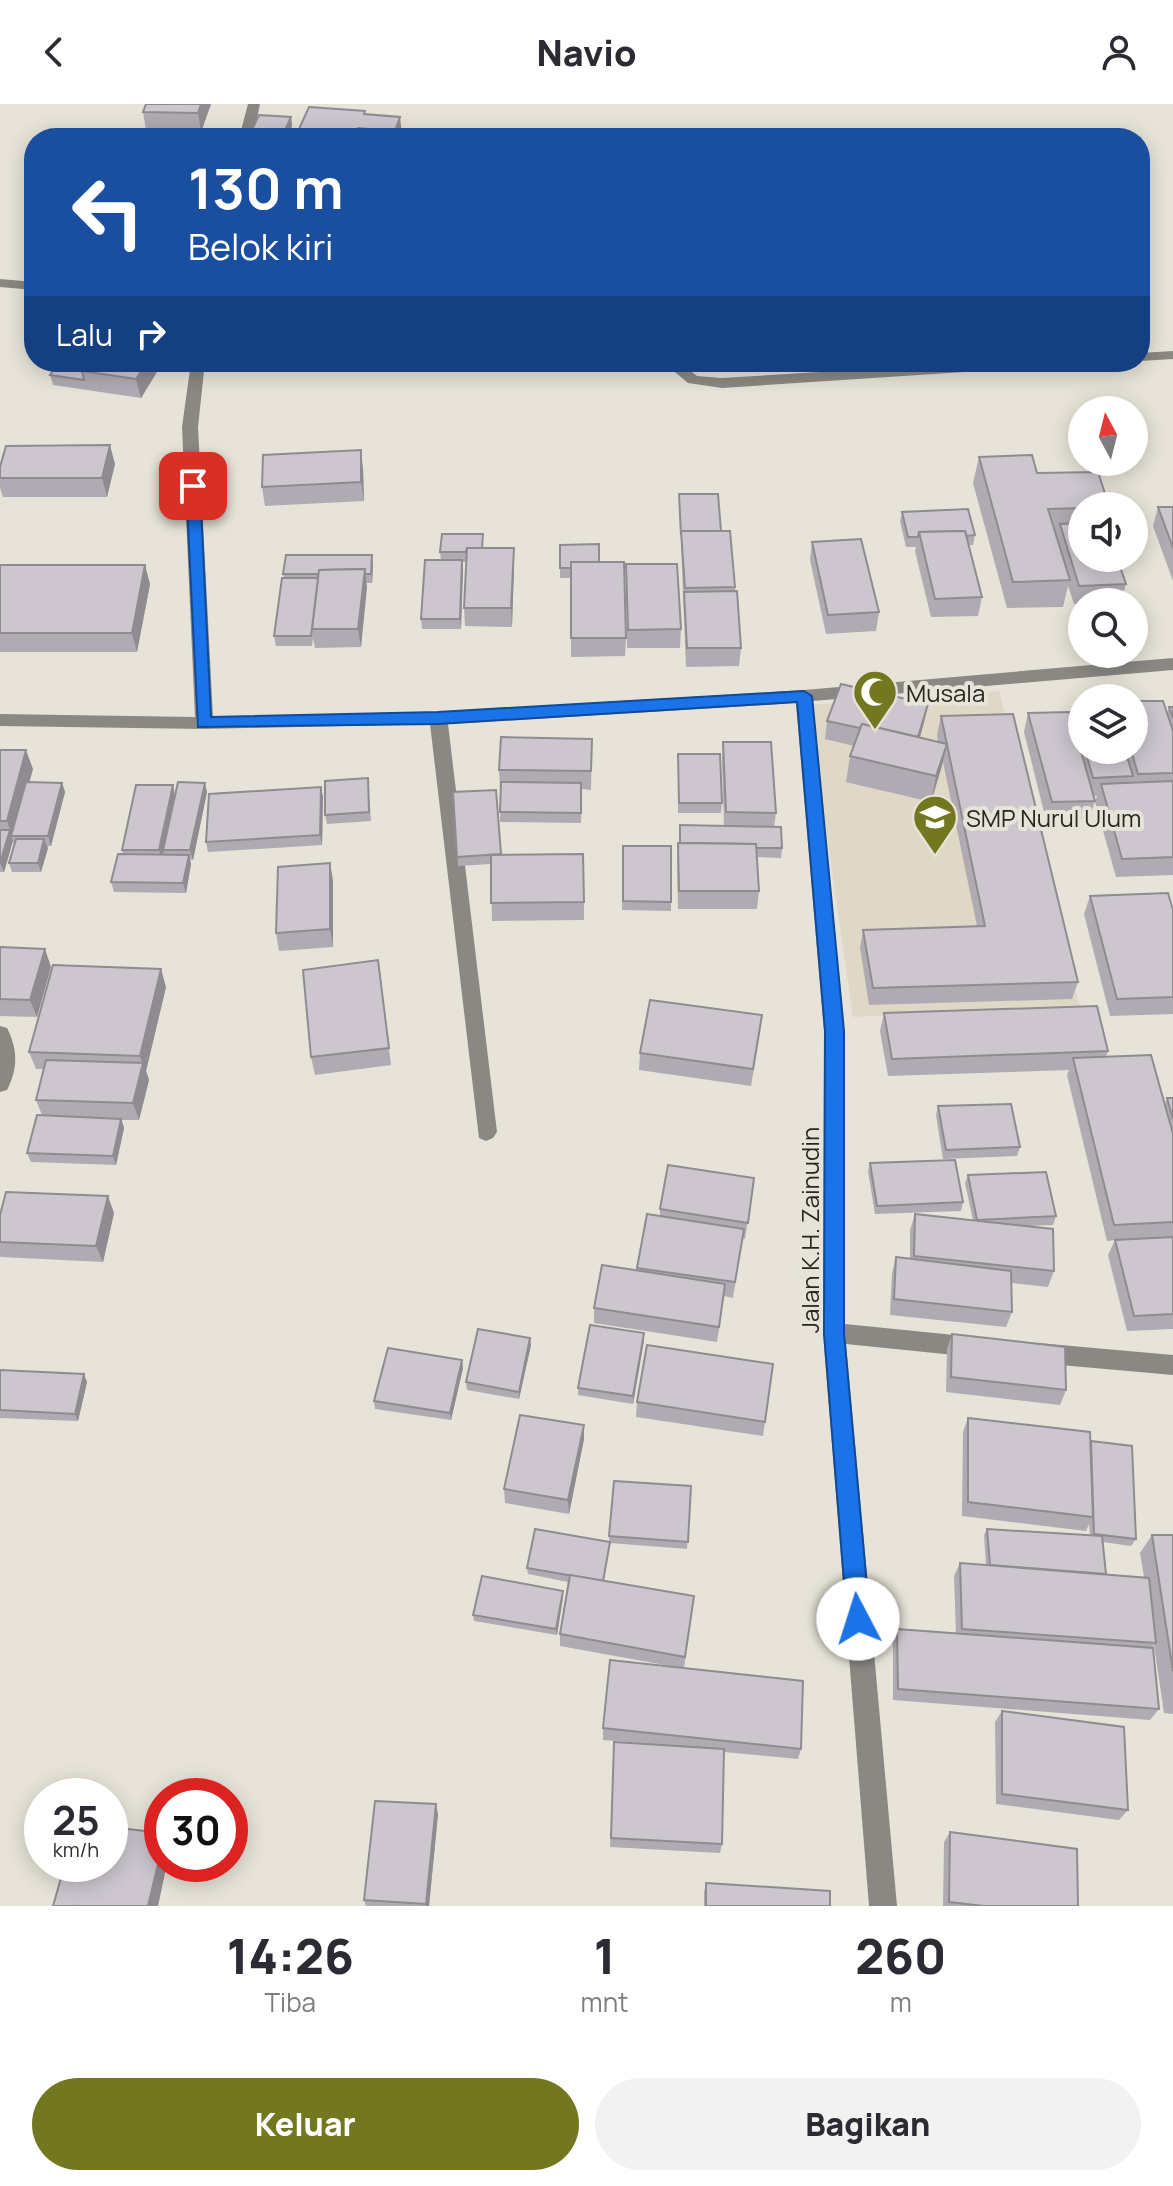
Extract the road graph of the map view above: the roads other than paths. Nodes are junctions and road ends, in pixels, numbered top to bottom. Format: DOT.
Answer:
graph roads {
  1 [pos="254,104"];
  2 [pos="248,128"];
  3 [pos="0,283"];
  4 [pos="24,285"];
  5 [pos="1173,355"];
  6 [pos="1150,356"];
  7 [pos="197,372"];
  8 [pos="683,372"];
  9 [pos="897,372"];
  10 [pos="1173,664"];
  11 [pos="804,696"];
  12 [pos="438,718"];
  13 [pos="0,720"];
  14 [pos="204,723"];
  15 [pos="0,1034"];
  16 [pos="0,1084"];
  17 [pos="486,1132"];
  18 [pos="834,1333"];
  19 [pos="1173,1365"];
  20 [pos="883,1906"];
  1 -- 2 [label="street"];
  3 -- 4 [label="street"];
  5 -- 6 [label="street"];
  7 -- 14 [label="street"];
  8 -- 9 [label="street"];
  10 -- 11 [label="street"];
  11 -- 12 [label="street"];
  11 -- 18 [label="street, Jalan K.H. Zainudin"];
  12 -- 14 [label="street"];
  12 -- 17 [label="street"];
  13 -- 14 [label="street"];
  15 -- 16 [label="street"];
  18 -- 19 [label="street"];
  18 -- 20 [label="street, Jalan K.H. Zainudin"];
}
